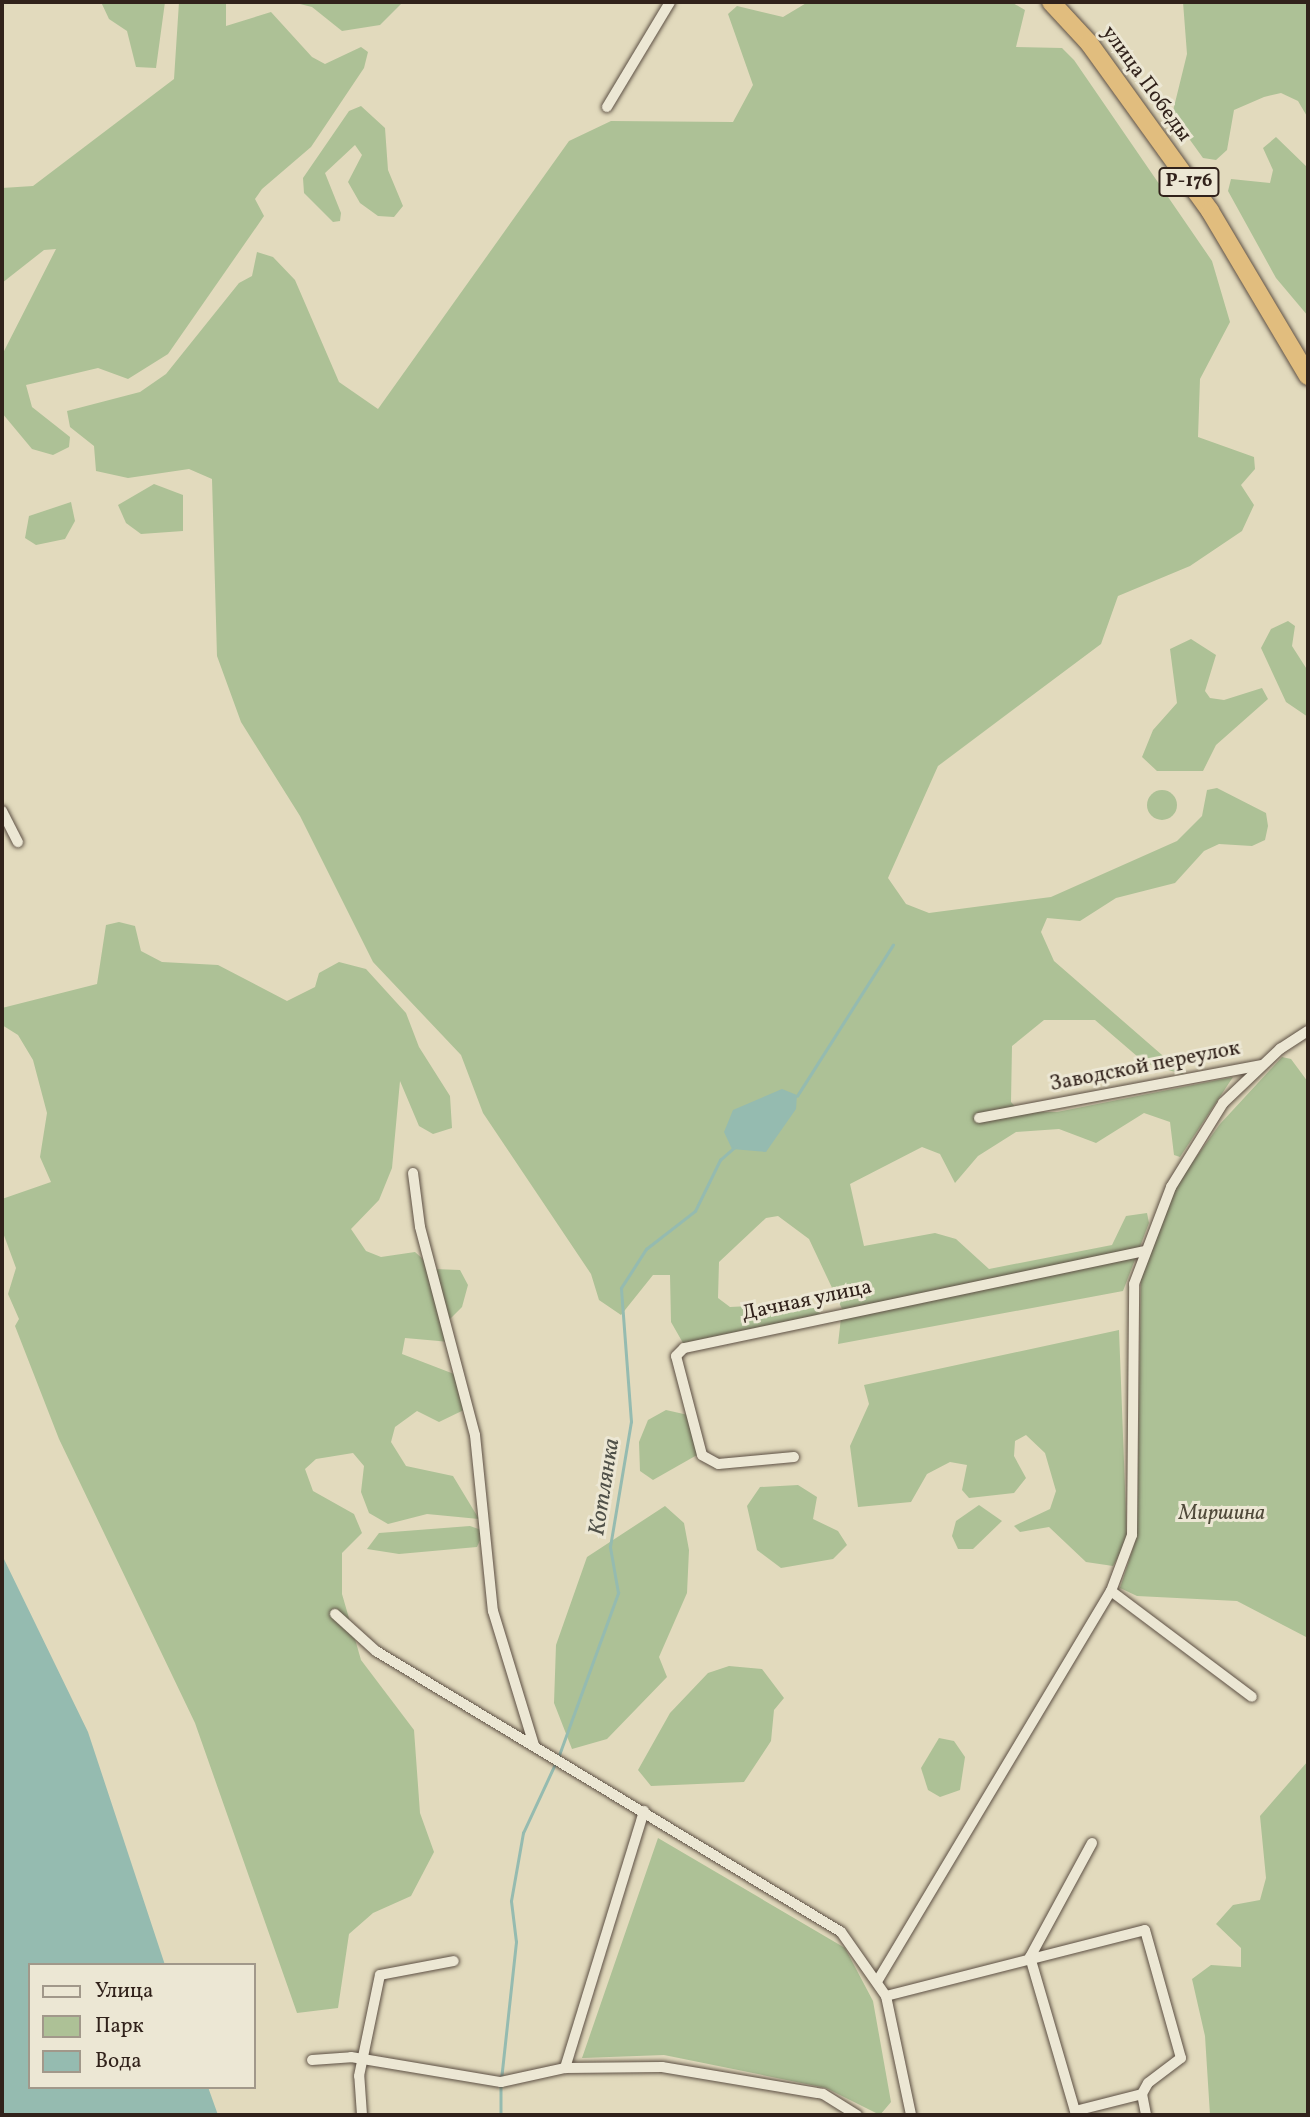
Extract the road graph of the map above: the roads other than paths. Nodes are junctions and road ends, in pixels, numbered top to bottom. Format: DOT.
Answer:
graph roads {
  1 [pos="670,2"];
  2 [pos="1051,2"];
  3 [pos="607,107"];
  4 [pos="1308,376"];
  5 [pos="2,811"];
  6 [pos="18,842"];
  7 [pos="1308,1031"];
  8 [pos="1261,1065"];
  9 [pos="979,1118"];
  10 [pos="413,1173"];
  11 [pos="1144,1251"];
  12 [pos="794,1457"];
  13 [pos="1111,1591"];
  14 [pos="335,1614"];
  15 [pos="1252,1697"];
  16 [pos="534,1745"];
  17 [pos="644,1811"];
  18 [pos="1092,1843"];
  19 [pos="1030,1957"];
  20 [pos="454,1961"];
  21 [pos="878,1980"];
  22 [pos="886,1996"];
  23 [pos="365,2059"];
  24 [pos="312,2060"];
  25 [pos="565,2068"];
  26 [pos="1142,2094"];
  27 [pos="362,2115"];
  28 [pos="856,2115"];
  29 [pos="911,2115"];
  30 [pos="1146,2115"];
  1 -- 3 [label="street"];
  2 -- 4 [label="highway, улица Победы / Р-176"];
  5 -- 6 [label="street"];
  7 -- 8 [label="street, Заводской переулок"];
  8 -- 9 [label="street, Заводской переулок"];
  8 -- 11 [label="street"];
  10 -- 16 [label="street"];
  11 -- 12 [label="street, Дачная улица"];
  11 -- 13 [label="street"];
  13 -- 15 [label="street"];
  13 -- 21 [label="street"];
  14 -- 16 [label="street"];
  16 -- 17 [label="street"];
  17 -- 21 [label="street"];
  17 -- 25 [label="street"];
  18 -- 19 [label="street"];
  19 -- 22 [label="street"];
  19 -- 26 [label="street"];
  19 -- 26 [label="street"];
  20 -- 23 [label="street"];
  21 -- 22 [label="street"];
  22 -- 29 [label="street"];
  23 -- 24 [label="street"];
  23 -- 25 [label="street"];
  23 -- 27 [label="street"];
  25 -- 28 [label="street"];
  26 -- 30 [label="street"];
}
